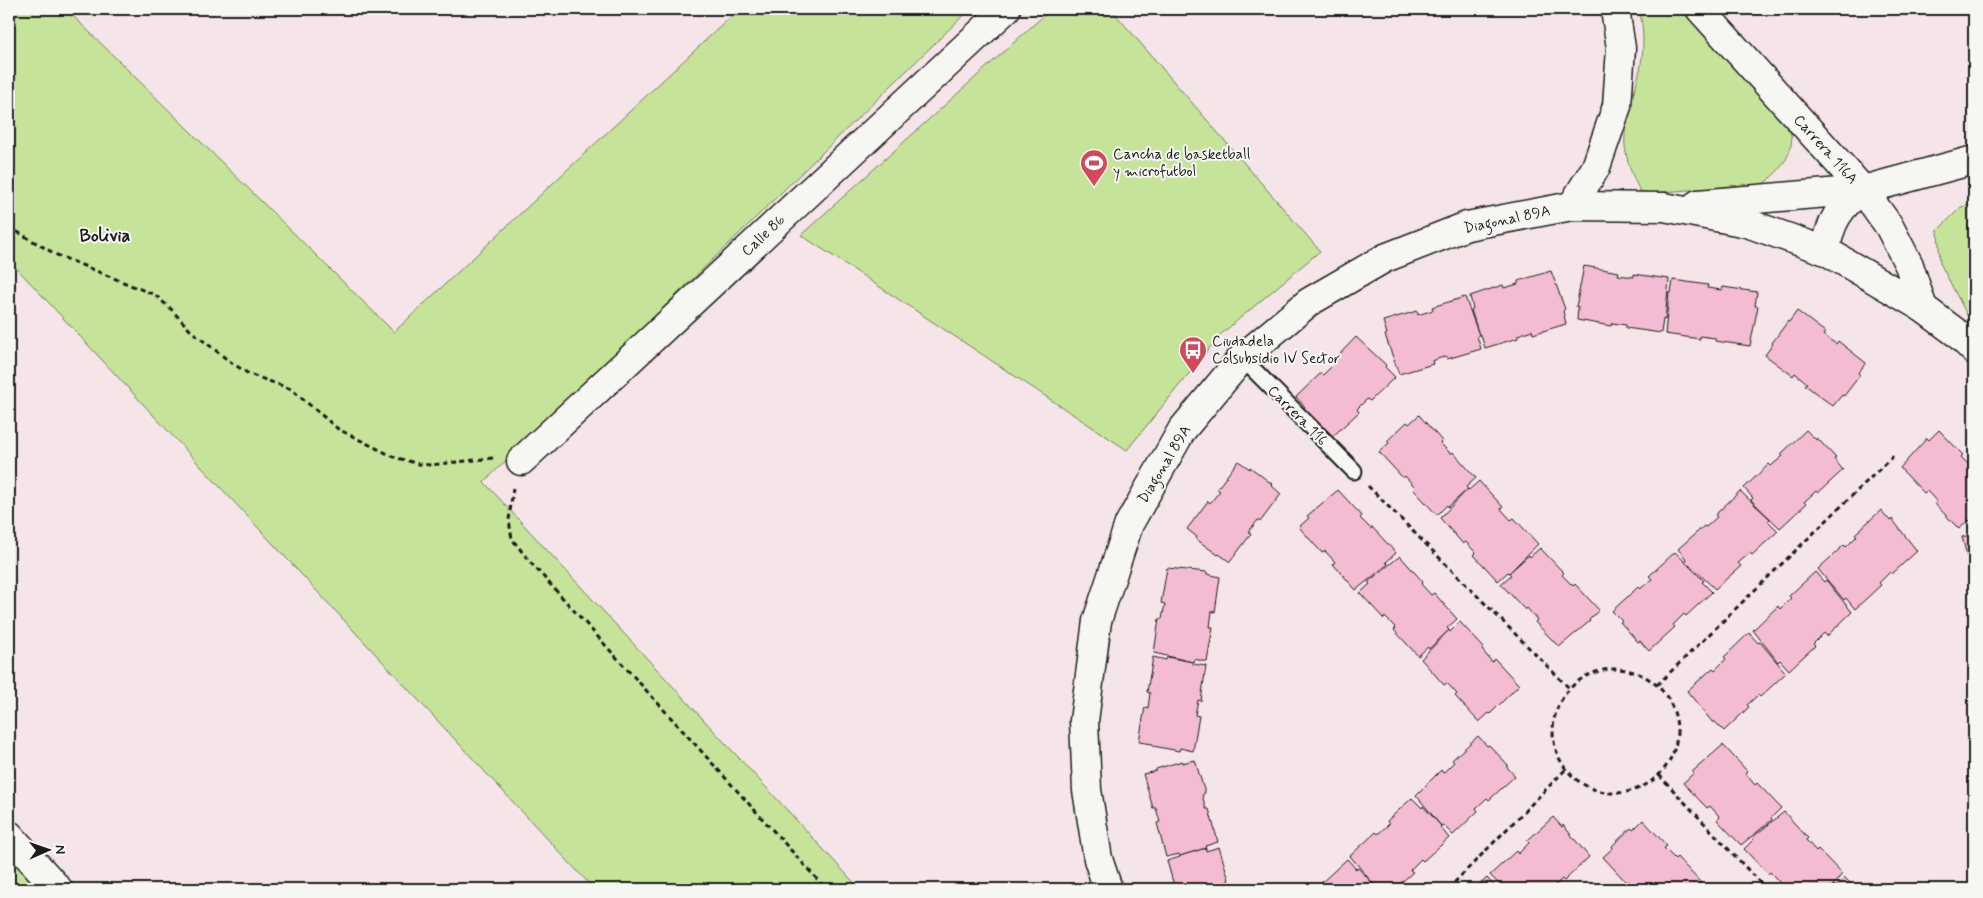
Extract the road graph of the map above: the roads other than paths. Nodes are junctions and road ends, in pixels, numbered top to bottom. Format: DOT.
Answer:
graph roads {
  1 [pos="1006,9"];
  2 [pos="1615,9"];
  3 [pos="1700,9"];
  4 [pos="1974,160"];
  5 [pos="1863,190"];
  6 [pos="1572,206"];
  7 [pos="1664,207"];
  8 [pos="1826,251"];
  9 [pos="1923,308"];
  10 [pos="1974,350"];
  11 [pos="1242,358"];
  12 [pos="521,461"];
  13 [pos="1354,471"];
  14 [pos="9,835"];
  15 [pos="58,889"];
  16 [pos="1108,889"];
  1 -- 12 [label="street, Calle 86"];
  2 -- 6 [label="street"];
  3 -- 5 [label="street, Carrera 116A"];
  4 -- 5 [label="street, Diagonal 89A"];
  5 -- 7 [label="street, Diagonal 89A"];
  5 -- 8 [label="street"];
  5 -- 9 [label="street, Carrera 116A"];
  6 -- 7 [label="street, Diagonal 89A"];
  6 -- 11 [label="street, Diagonal 89A"];
  7 -- 8 [label="street, Diagonal 89A"];
  8 -- 9 [label="street, Diagonal 89A"];
  9 -- 10 [label="street"];
  11 -- 13 [label="lane, Carrera 116"];
  11 -- 16 [label="street, Diagonal 89A"];
  14 -- 15 [label="street"];
}
